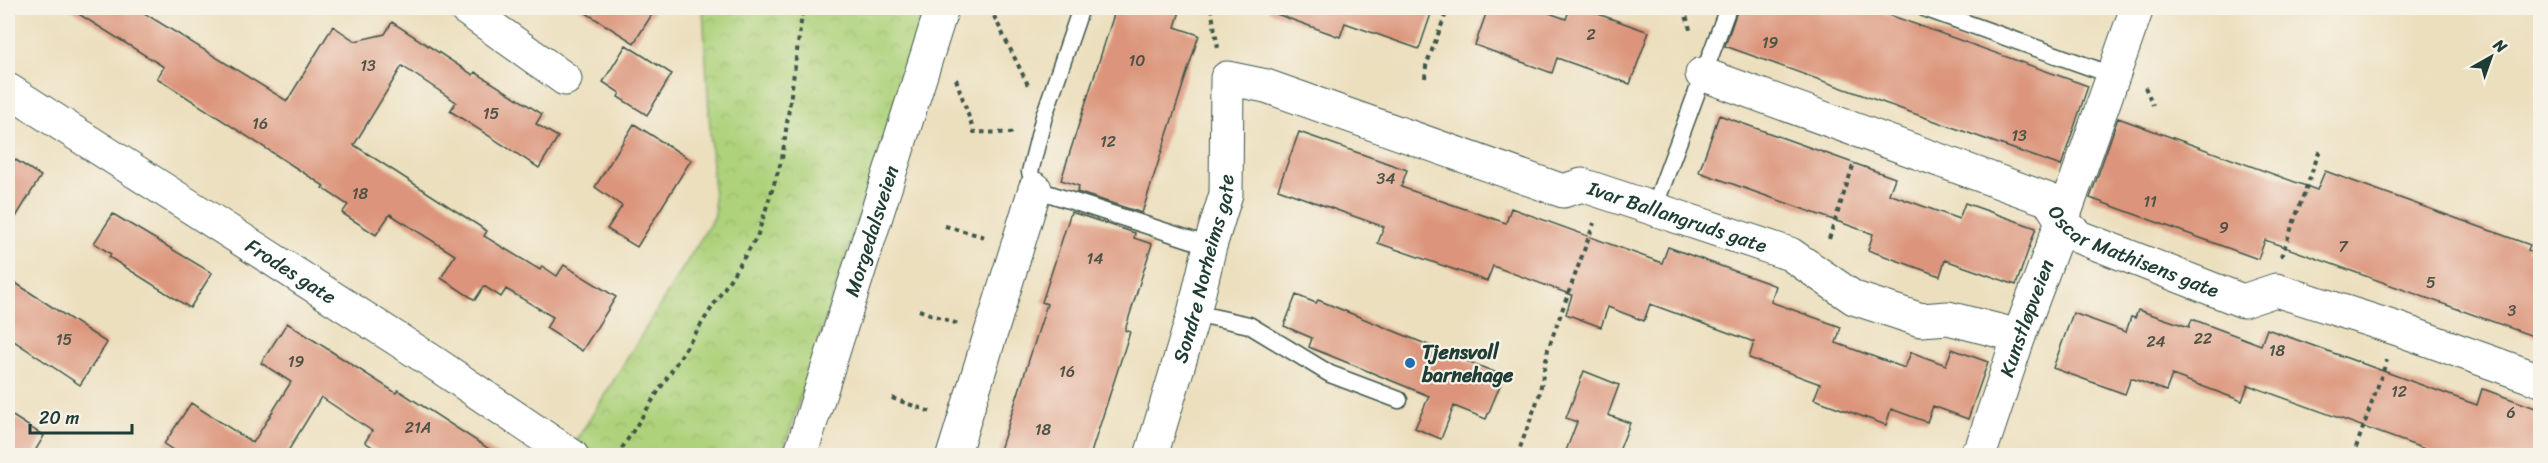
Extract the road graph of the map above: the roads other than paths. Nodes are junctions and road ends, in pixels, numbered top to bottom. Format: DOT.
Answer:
graph roads {
  1 [pos="465,8"];
  2 [pos="942,8"];
  3 [pos="1080,8"];
  4 [pos="1728,8"];
  5 [pos="1924,8"];
  6 [pos="2137,8"];
  7 [pos="1702,74"];
  8 [pos="2112,75"];
  9 [pos="1227,78"];
  10 [pos="566,80"];
  11 [pos="8,90"];
  12 [pos="1035,189"];
  13 [pos="1654,208"];
  14 [pos="2062,221"];
  15 [pos="1210,246"];
  16 [pos="1194,313"];
  17 [pos="2019,336"];
  18 [pos="2541,380"];
  19 [pos="1399,400"];
  20 [pos="572,456"];
  21 [pos="800,456"];
  22 [pos="953,456"];
  23 [pos="1150,456"];
  24 [pos="1974,456"];
  1 -- 10 [label="street"];
  2 -- 21 [label="street, Morgedalsveien"];
  3 -- 12 [label="lane"];
  4 -- 7 [label="lane"];
  5 -- 8 [label="lane"];
  6 -- 8 [label="street, Kunstløpveien"];
  7 -- 13 [label="lane"];
  7 -- 14 [label="street, Oscar Mathisens gate"];
  8 -- 14 [label="street, Kunstløpveien"];
  9 -- 13 [label="street, Ivar Ballangruds gate"];
  9 -- 15 [label="street, Sondre Norheims gate"];
  11 -- 20 [label="street, Frodes gate"];
  12 -- 15 [label="lane"];
  12 -- 22 [label="street"];
  13 -- 17 [label="street, Ivar Ballangruds gate"];
  14 -- 17 [label="street, Kunstløpveien"];
  14 -- 18 [label="street, Oscar Mathisens gate"];
  15 -- 16 [label="street, Sondre Norheims gate"];
  16 -- 19 [label="lane"];
  16 -- 23 [label="street, Sondre Norheims gate"];
  17 -- 24 [label="street, Kunstløpveien"];
}
